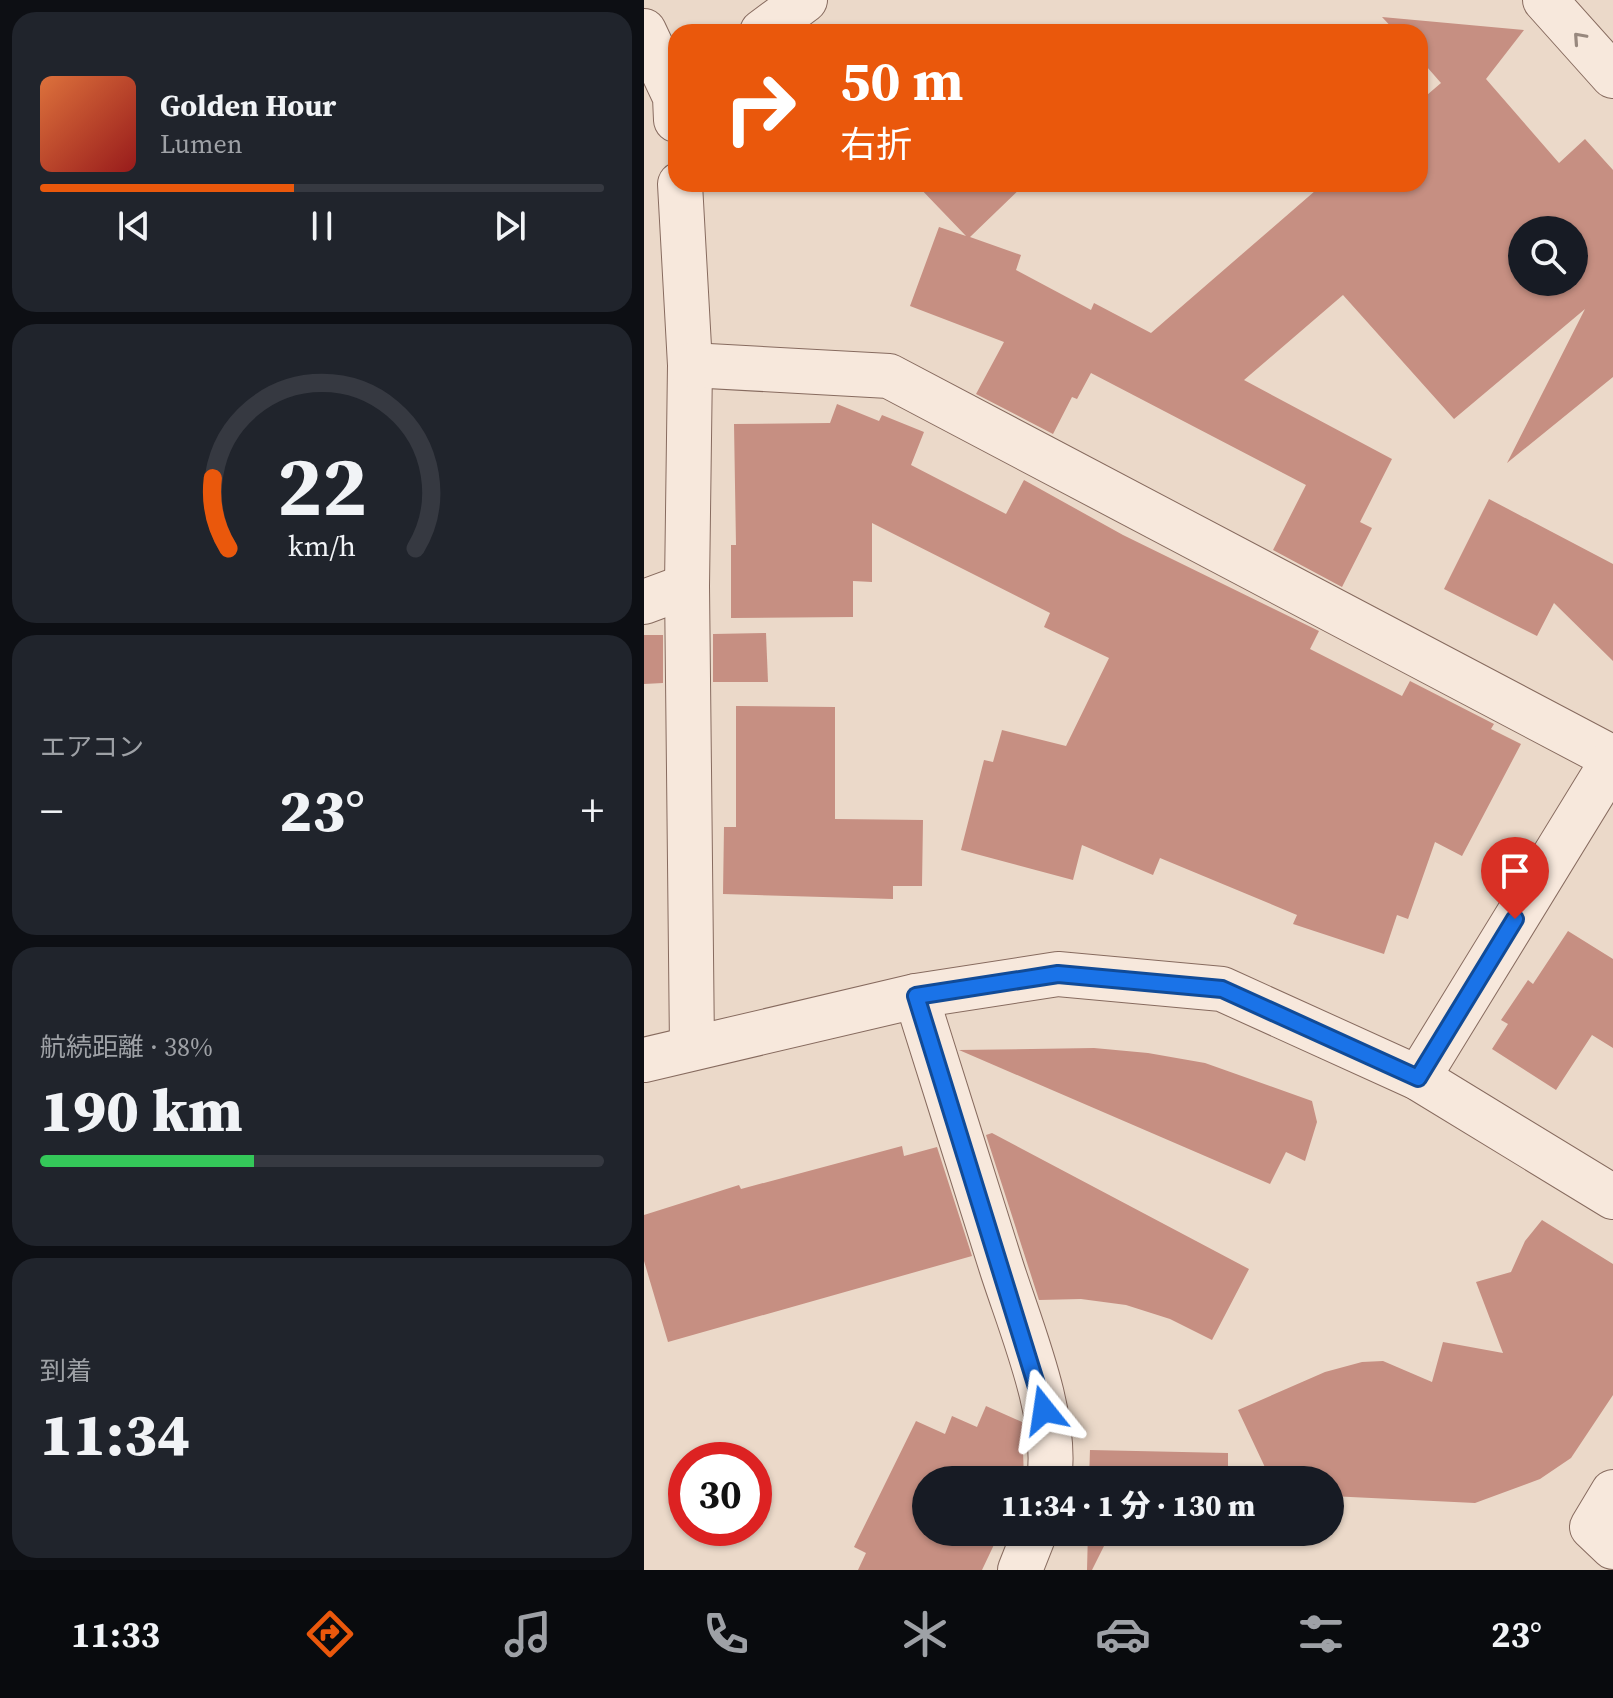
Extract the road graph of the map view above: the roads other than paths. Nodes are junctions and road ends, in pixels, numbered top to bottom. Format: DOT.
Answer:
graph roads {
  1 [pos="805,0"];
  2 [pos="1545,0"];
  3 [pos="773,24"];
  4 [pos="644,31"];
  5 [pos="1613,76"];
  6 [pos="668,108"];
  7 [pos="680,192"];
  8 [pos="690,365"];
  9 [pos="687,586"];
  10 [pos="644,602"];
  11 [pos="1613,759"];
  12 [pos="916,996"];
  13 [pos="692,1047"];
  14 [pos="644,1060"];
  15 [pos="1418,1078"];
  16 [pos="1613,1197"];
  17 [pos="1051,1466"];
  18 [pos="1613,1492"];
  19 [pos="1029,1546"];
  20 [pos="1613,1547"];
  21 [pos="1020,1570"];
  1 -- 3 [label="street"];
  5 -- 2 [label="street, one-way"];
  4 -- 6 [label="street"];
  7 -- 8 [label="street"];
  8 -- 9 [label="street"];
  8 -- 11 [label="street"];
  9 -- 10 [label="street"];
  9 -- 13 [label="street"];
  11 -- 15 [label="street"];
  12 -- 13 [label="street"];
  12 -- 15 [label="street"];
  12 -- 17 [label="street"];
  13 -- 14 [label="street"];
  15 -- 16 [label="street"];
  18 -- 20 [label="street"];
  19 -- 21 [label="street"];
}
